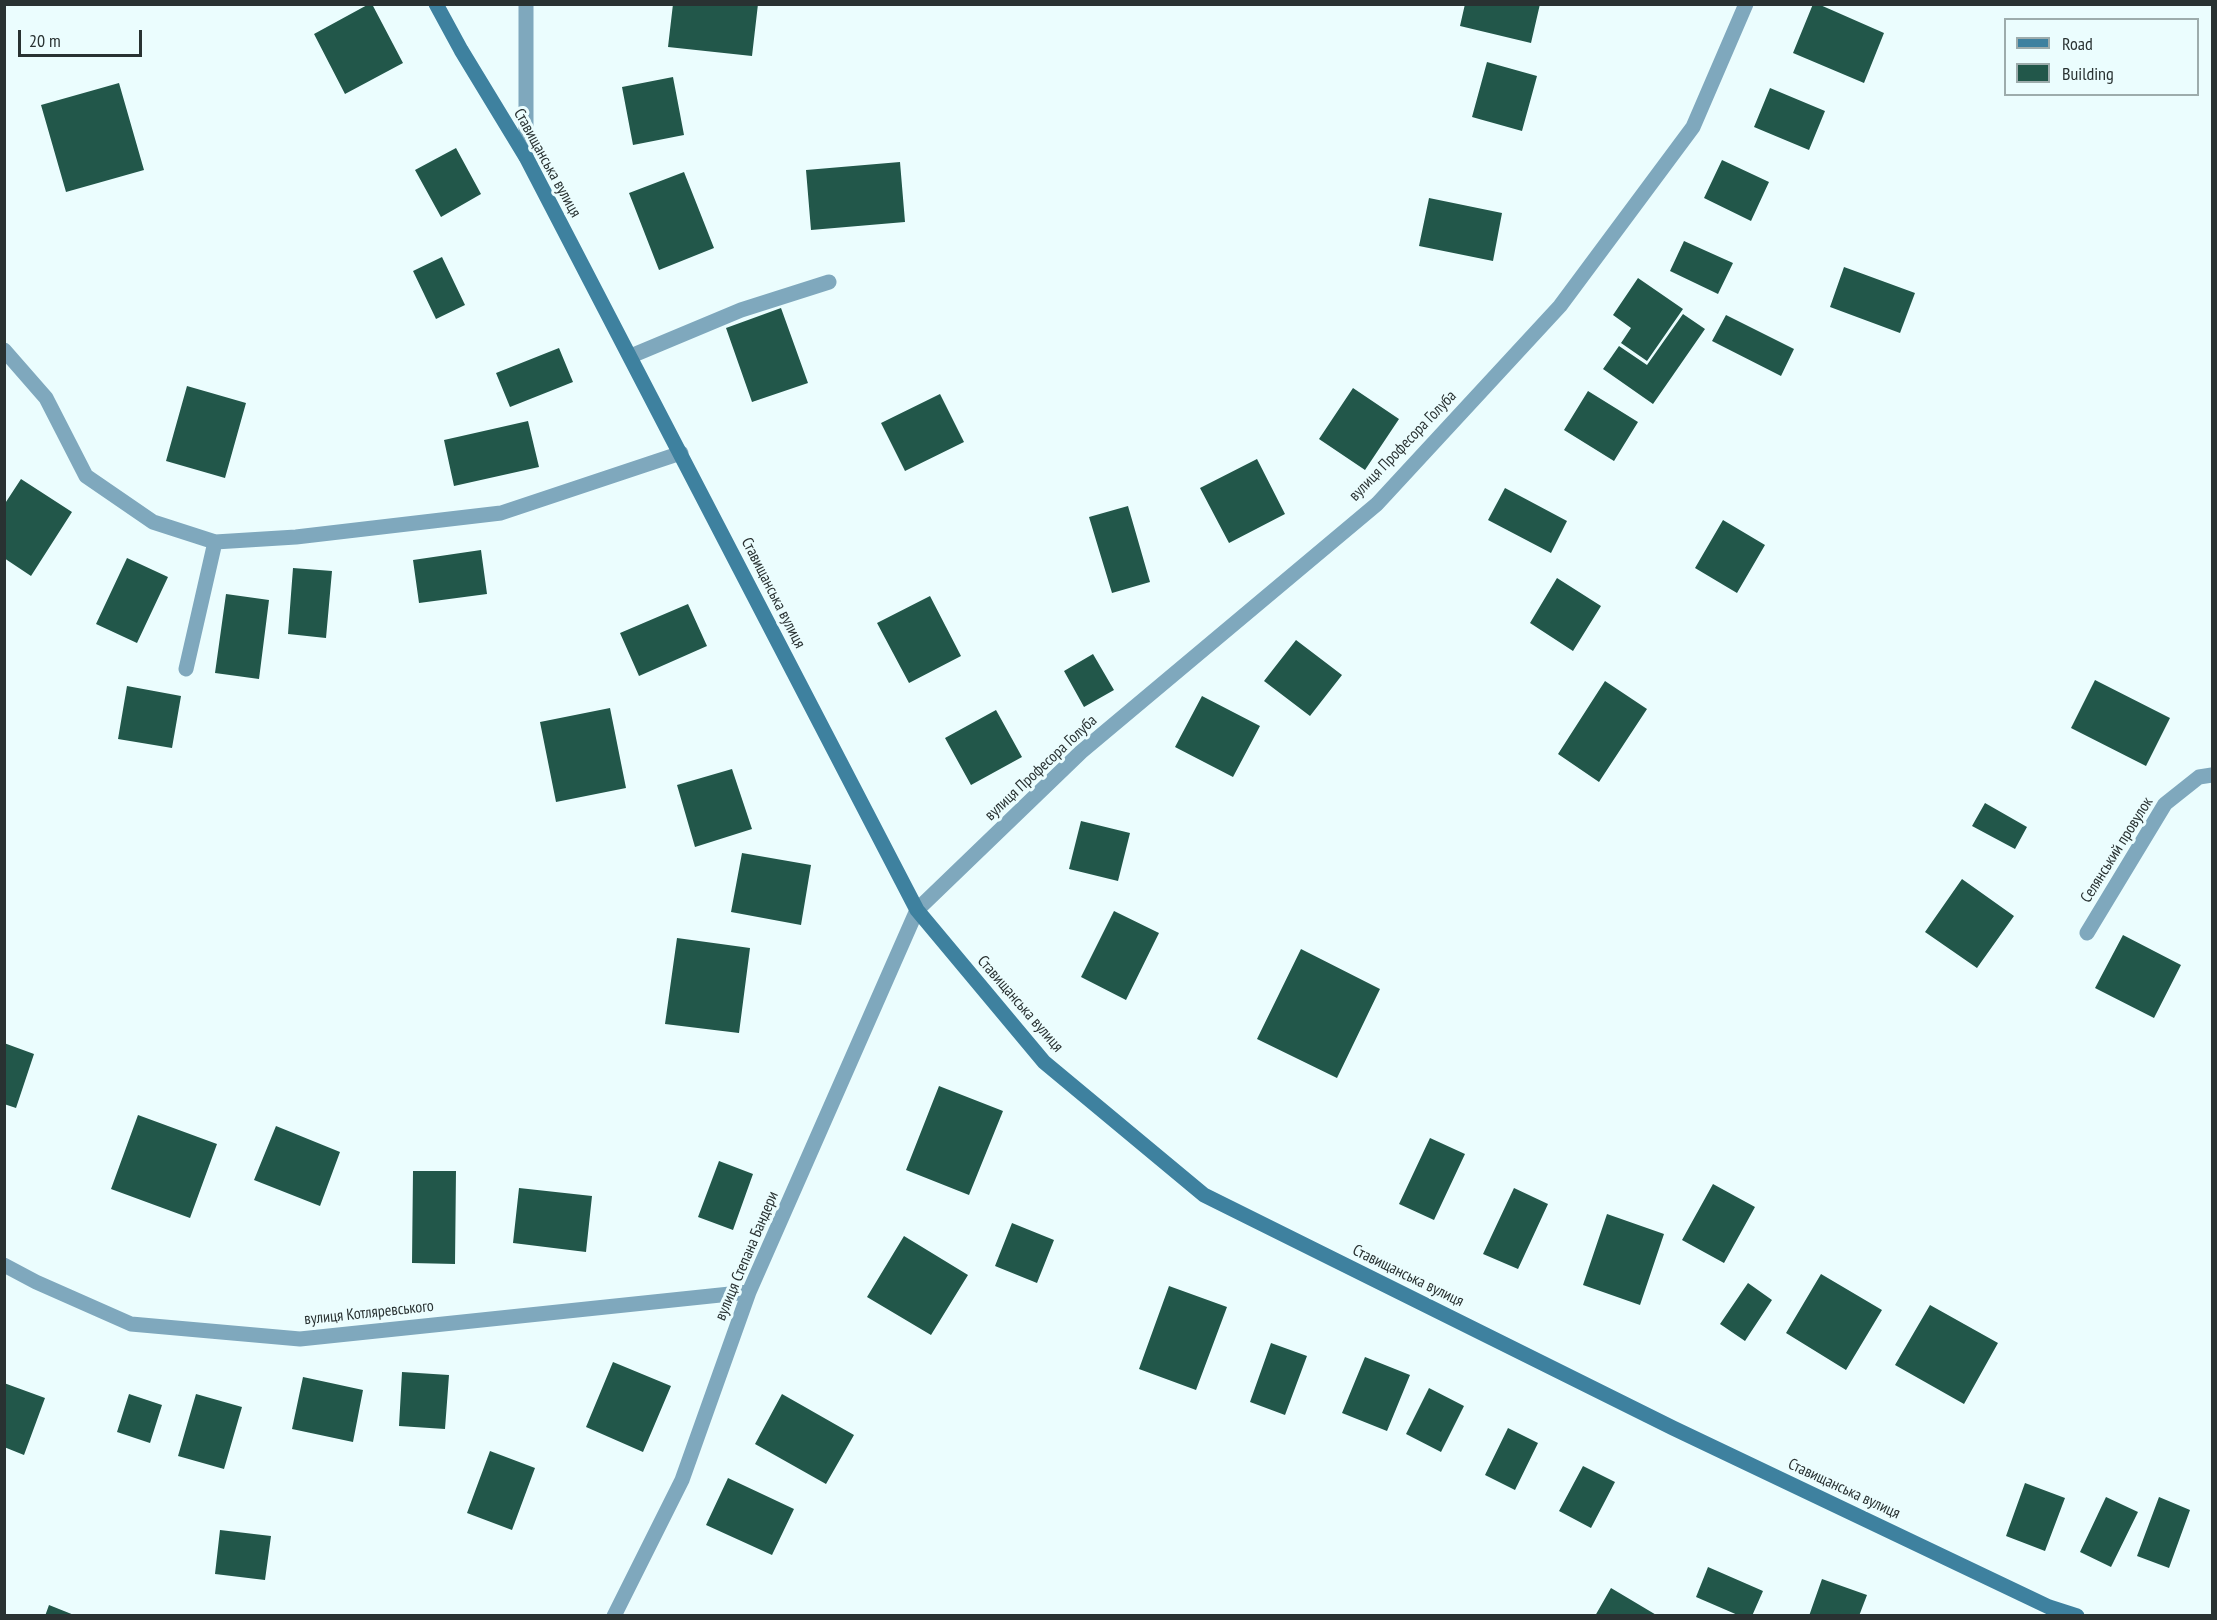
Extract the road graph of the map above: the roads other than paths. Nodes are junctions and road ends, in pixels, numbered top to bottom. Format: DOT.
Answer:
graph roads {
  1 [pos="436,4"];
  2 [pos="526,4"];
  3 [pos="1740,6"];
  4 [pos="526,157"];
  5 [pos="830,282"];
  6 [pos="4,351"];
  7 [pos="631,356"];
  8 [pos="681,453"];
  9 [pos="215,542"];
  10 [pos="186,669"];
  11 [pos="2212,776"];
  12 [pos="917,910"];
  13 [pos="2087,933"];
  14 [pos="4,1265"];
  15 [pos="749,1292"];
  16 [pos="614,1616"];
  17 [pos="2077,1616"];
  1 -- 4 [label="street, Ставищанська вулиця"];
  2 -- 4 [label="street"];
  3 -- 12 [label="street, вулиця Професора Голуба"];
  4 -- 7 [label="street, Ставищанська вулиця"];
  5 -- 7 [label="street"];
  6 -- 9 [label="street"];
  7 -- 8 [label="street, Ставищанська вулиця"];
  8 -- 9 [label="street"];
  8 -- 12 [label="street, Ставищанська вулиця"];
  9 -- 10 [label="street"];
  11 -- 13 [label="street, Селянський провулок"];
  12 -- 15 [label="street, вулиця Степана Бандери"];
  12 -- 17 [label="street, Ставищанська вулиця"];
  14 -- 15 [label="street, вулиця Котляревського"];
  15 -- 16 [label="street, вулиця Степана Бандери"];
}
